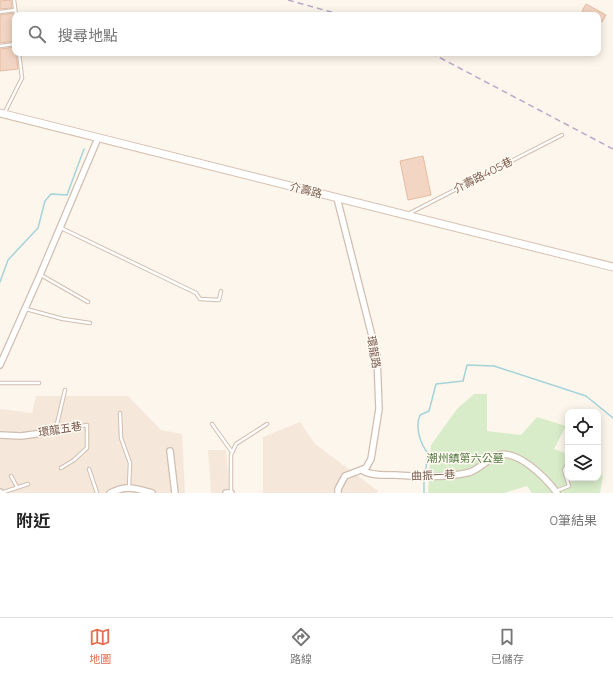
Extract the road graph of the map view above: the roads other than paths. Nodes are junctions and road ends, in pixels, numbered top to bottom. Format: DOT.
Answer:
graph roads {
  1 [pos="14,0"];
  2 [pos="15,10"];
  3 [pos="0,12"];
  4 [pos="12,44"];
  5 [pos="0,46"];
  6 [pos="19,56"];
  7 [pos="1,114"];
  8 [pos="562,135"];
  9 [pos="98,138"];
  10 [pos="337,198"];
  11 [pos="404,215"];
  12 [pos="60,228"];
  13 [pos="613,267"];
  14 [pos="40,275"];
  15 [pos="221,291"];
  16 [pos="88,302"];
  17 [pos="25,309"];
  18 [pos="90,323"];
  19 [pos="0,365"];
  20 [pos="0,383"];
  21 [pos="40,383"];
  22 [pos="65,390"];
  23 [pos="120,413"];
  24 [pos="212,424"];
  25 [pos="267,424"];
  26 [pos="58,430"];
  27 [pos="0,435"];
  28 [pos="170,451"];
  29 [pos="232,452"];
  30 [pos="60,468"];
  31 [pos="89,469"];
  32 [pos="362,470"];
  33 [pos="11,476"];
  34 [pos="567,481"];
  35 [pos="28,484"];
  36 [pos="17,487"];
  37 [pos="129,487"];
  38 [pos="144,492"];
  39 [pos="556,492"];
  40 [pos="0,493"];
  41 [pos="97,493"];
  42 [pos="110,493"];
  43 [pos="152,493"];
  44 [pos="175,493"];
  45 [pos="226,493"];
  46 [pos="231,493"];
  47 [pos="338,493"];
  1 -- 2 [label="lane"];
  2 -- 3 [label="lane"];
  4 -- 5 [label="lane"];
  6 -- 7 [label="lane"];
  7 -- 9 [label="main road, 介壽路"];
  8 -- 11 [label="lane, 介壽路405巷"];
  9 -- 10 [label="main road, 介壽路"];
  9 -- 12 [label="street"];
  10 -- 11 [label="main road, 介壽路"];
  10 -- 32 [label="street, 環龍路"];
  11 -- 13 [label="main road, 介壽路"];
  12 -- 14 [label="street"];
  12 -- 15 [label="lane"];
  14 -- 16 [label="lane"];
  14 -- 17 [label="street"];
  17 -- 18 [label="lane"];
  17 -- 19 [label="street"];
  20 -- 21 [label="lane"];
  22 -- 26 [label="lane"];
  23 -- 37 [label="lane"];
  24 -- 29 [label="lane"];
  25 -- 29 [label="lane"];
  26 -- 27 [label="street, 環龍五巷"];
  26 -- 30 [label="lane, 環龍五巷"];
  28 -- 44 [label="street"];
  29 -- 46 [label="lane"];
  31 -- 41 [label="lane"];
  32 -- 39 [label="street, 曲振一巷"];
  32 -- 47 [label="street"];
  33 -- 36 [label="lane"];
  34 -- 39 [label="lane"];
  35 -- 36 [label="lane"];
  36 -- 40 [label="lane"];
  37 -- 38 [label="street"];
  37 -- 42 [label="street"];
  38 -- 43 [label="street"];
  45 -- 46 [label="street"];
}
